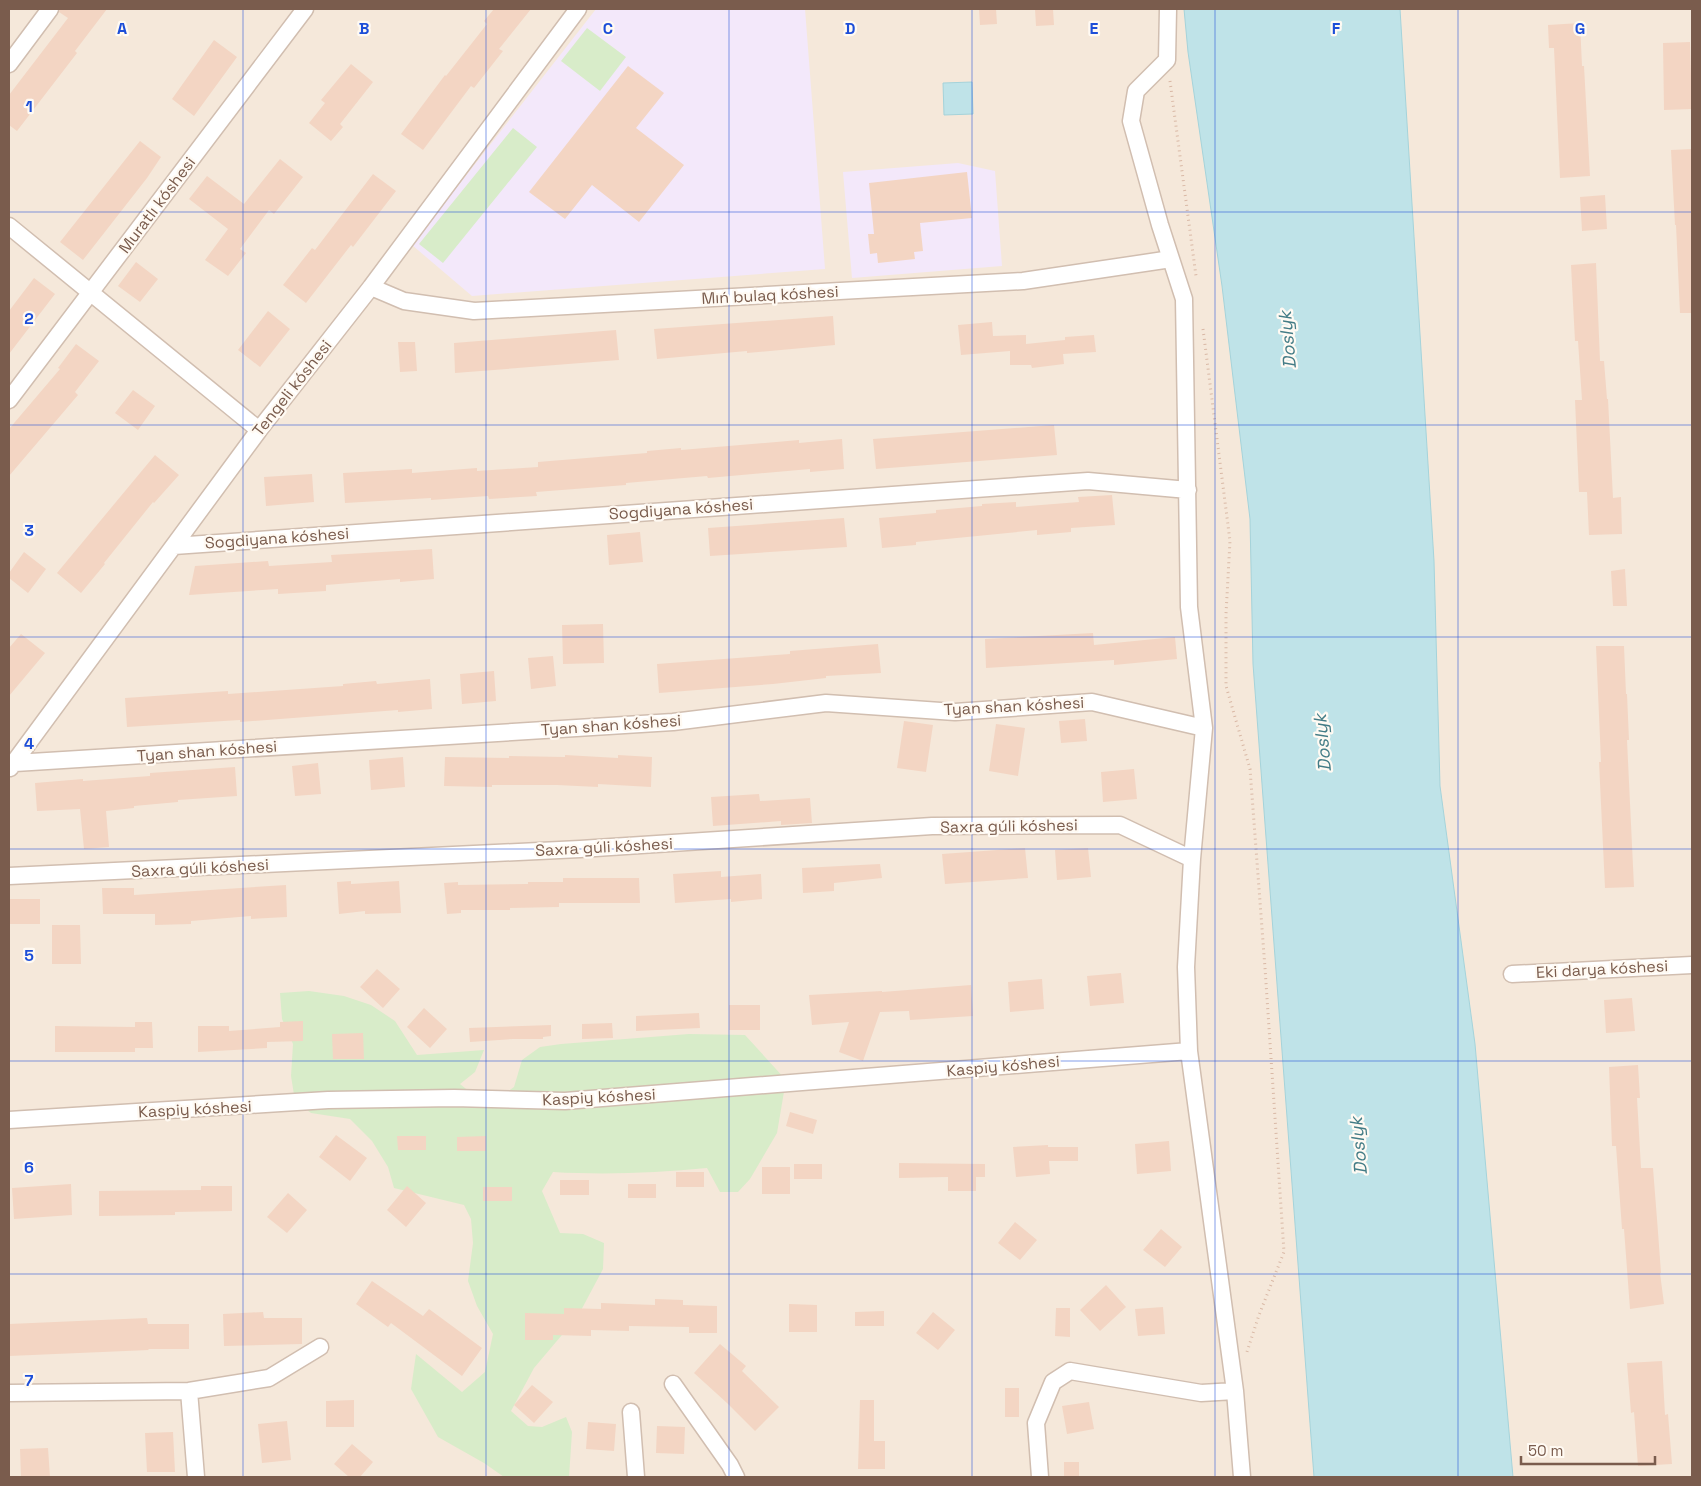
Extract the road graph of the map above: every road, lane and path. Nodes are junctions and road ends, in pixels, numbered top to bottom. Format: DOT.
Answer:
graph roads {
  1 [pos="50,9"];
  2 [pos="305,9"];
  3 [pos="578,9"];
  4 [pos="1168,9"];
  5 [pos="1167,60"];
  6 [pos="9,64"];
  7 [pos="9,226"];
  8 [pos="1171,259"];
  9 [pos="1196,277"];
  10 [pos="371,287"];
  11 [pos="92,292"];
  12 [pos="1202,326"];
  13 [pos="9,400"];
  14 [pos="259,430"];
  15 [pos="1188,490"];
  16 [pos="174,546"];
  17 [pos="1204,728"];
  18 [pos="12,766"];
  19 [pos="1192,859"];
  20 [pos="9,876"];
  21 [pos="1692,965"];
  22 [pos="1512,974"];
  23 [pos="1189,1051"];
  24 [pos="9,1120"];
  25 [pos="320,1347"];
  26 [pos="1247,1353"];
  27 [pos="673,1384"];
  28 [pos="189,1391"];
  29 [pos="1234,1391"];
  30 [pos="9,1393"];
  31 [pos="631,1412"];
  32 [pos="196,1477"];
  33 [pos="636,1477"];
  34 [pos="736,1477"];
  35 [pos="1040,1477"];
  36 [pos="1242,1477"];
  1 -- 6 [label="street"];
  2 -- 11 [label="street, Muratlı kóshesi"];
  3 -- 10 [label="street, Tengeli kóshesi"];
  4 -- 5 [label="street"];
  5 -- 8 [label="street"];
  5 -- 9 [label="path"];
  7 -- 11 [label="street"];
  8 -- 10 [label="street, Mıń bulaq kóshesi"];
  8 -- 15 [label="street"];
  10 -- 14 [label="street, Tengeli kóshesi"];
  11 -- 13 [label="street, Muratlı kóshesi"];
  11 -- 14 [label="street"];
  12 -- 26 [label="path"];
  14 -- 16 [label="street, Tengeli kóshesi"];
  15 -- 16 [label="street, Sogdiyana kóshesi"];
  15 -- 17 [label="street"];
  16 -- 18 [label="street, Tengeli kóshesi"];
  17 -- 18 [label="street, Tyan shan kóshesi"];
  17 -- 19 [label="street"];
  19 -- 20 [label="street, Saxra gúli kóshesi"];
  19 -- 23 [label="street"];
  21 -- 22 [label="street, Eki darya kóshesi"];
  23 -- 24 [label="street, Kaspiy kóshesi"];
  23 -- 29 [label="street"];
  25 -- 28 [label="street"];
  27 -- 34 [label="street"];
  28 -- 30 [label="street"];
  28 -- 32 [label="street"];
  29 -- 35 [label="street"];
  29 -- 36 [label="street"];
  31 -- 33 [label="street"];
}
